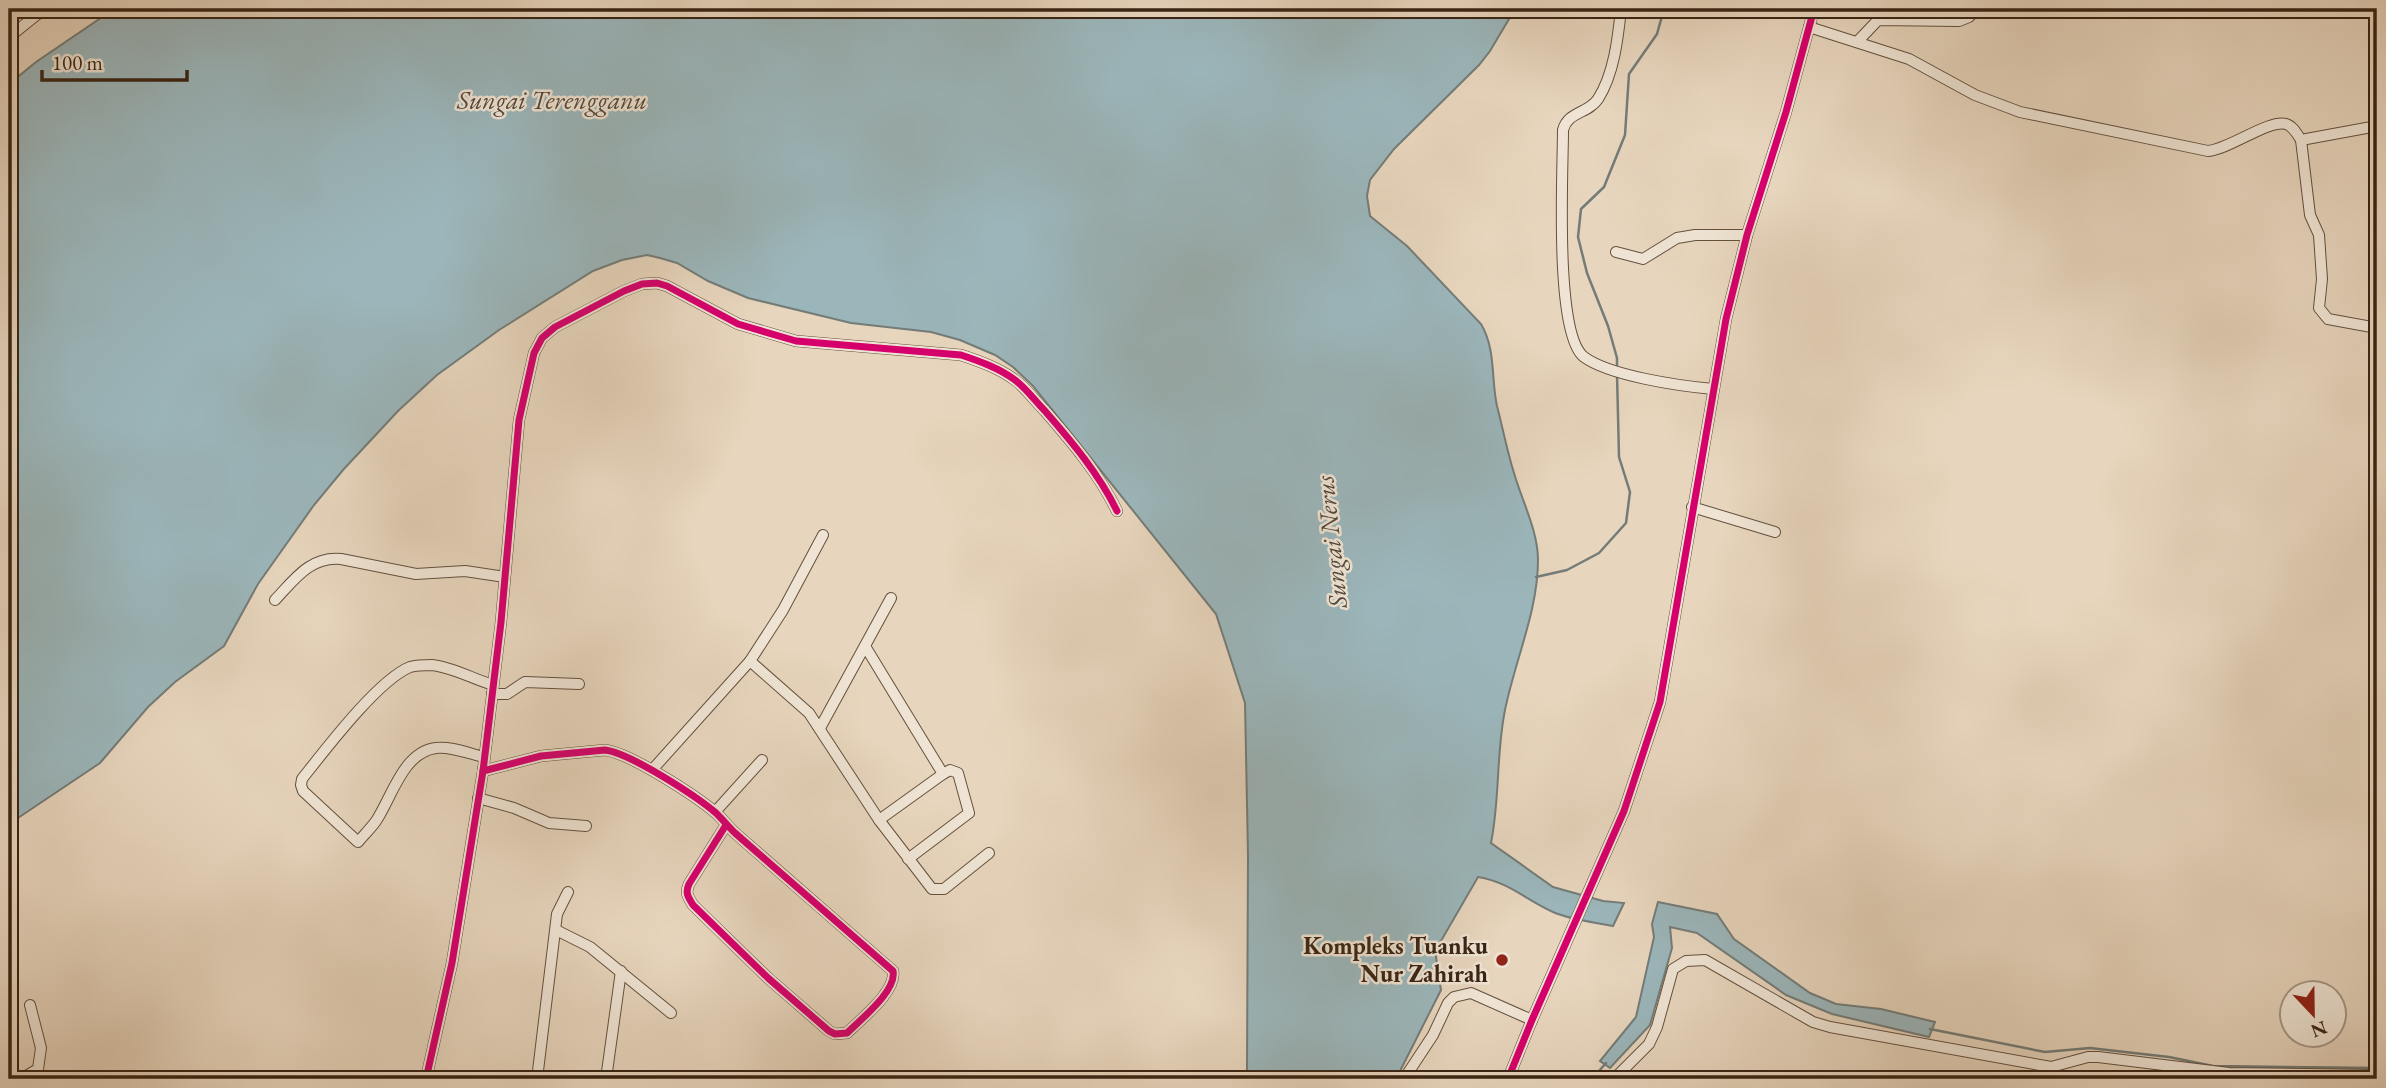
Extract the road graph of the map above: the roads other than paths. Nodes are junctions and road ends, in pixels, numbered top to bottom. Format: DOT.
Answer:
graph roads {
  1 [pos="19,9"];
  2 [pos="44,9"];
  3 [pos="1621,9"];
  4 [pos="1814,9"];
  5 [pos="1976,9"];
  6 [pos="9,17"];
  7 [pos="1809,27"];
  8 [pos="9,37"];
  9 [pos="1857,42"];
  10 [pos="2377,126"];
  11 [pos="2301,139"];
  12 [pos="1746,235"];
  13 [pos="1616,252"];
  14 [pos="2377,328"];
  15 [pos="1713,389"];
  16 [pos="1692,507"];
  17 [pos="1118,511"];
  18 [pos="1775,532"];
  19 [pos="823,535"];
  20 [pos="505,577"];
  21 [pos="891,598"];
  22 [pos="275,600"];
  23 [pos="865,646"];
  24 [pos="750,661"];
  25 [pos="579,684"];
  26 [pos="492,690"];
  27 [pos="820,728"];
  28 [pos="484,757"];
  29 [pos="762,760"];
  30 [pos="652,770"];
  31 [pos="483,771"];
  32 [pos="943,774"];
  33 [pos="478,798"];
  34 [pos="715,812"];
  35 [pos="879,820"];
  36 [pos="726,825"];
  37 [pos="586,826"];
  38 [pos="989,853"];
  39 [pos="908,859"];
  40 [pos="568,892"];
  41 [pos="556,930"];
  42 [pos="621,971"];
  43 [pos="30,1005"];
  44 [pos="671,1013"];
  45 [pos="1532,1020"];
  46 [pos="2377,1075"];
  47 [pos="1509,1076"];
  48 [pos="21,1079"];
  49 [pos="426,1079"];
  50 [pos="537,1079"];
  51 [pos="606,1079"];
  52 [pos="1404,1079"];
  53 [pos="1525,1079"];
  54 [pos="1614,1079"];
  1 -- 6 [label="street"];
  2 -- 8 [label="street"];
  3 -- 15 [label="street"];
  4 -- 7 [label="street"];
  5 -- 9 [label="street"];
  7 -- 9 [label="street"];
  7 -- 12 [label="street"];
  9 -- 11 [label="street"];
  10 -- 11 [label="street"];
  11 -- 14 [label="street"];
  12 -- 13 [label="street"];
  12 -- 15 [label="street"];
  15 -- 16 [label="street"];
  16 -- 18 [label="street"];
  16 -- 45 [label="street"];
  17 -- 20 [label="street"];
  19 -- 24 [label="street"];
  20 -- 22 [label="street"];
  20 -- 26 [label="street"];
  21 -- 23 [label="street"];
  23 -- 27 [label="street"];
  23 -- 32 [label="street"];
  24 -- 27 [label="street"];
  24 -- 30 [label="street"];
  25 -- 26 [label="street"];
  26 -- 28 [label="street"];
  26 -- 28 [label="street"];
  27 -- 35 [label="street"];
  28 -- 31 [label="street"];
  29 -- 34 [label="street"];
  30 -- 31 [label="street"];
  30 -- 34 [label="street"];
  31 -- 33 [label="street"];
  32 -- 35 [label="street"];
  32 -- 39 [label="street"];
  33 -- 37 [label="street"];
  33 -- 49 [label="street"];
  34 -- 36 [label="street"];
  35 -- 39 [label="street"];
  36 -- 36 [label="street"];
  38 -- 39 [label="street"];
  40 -- 41 [label="street"];
  41 -- 42 [label="street"];
  41 -- 50 [label="street"];
  42 -- 44 [label="street"];
  42 -- 51 [label="street"];
  43 -- 48 [label="street"];
  45 -- 47 [label="street"];
  45 -- 52 [label="street"];
  46 -- 54 [label="street"];
  47 -- 53 [label="street"];
}
